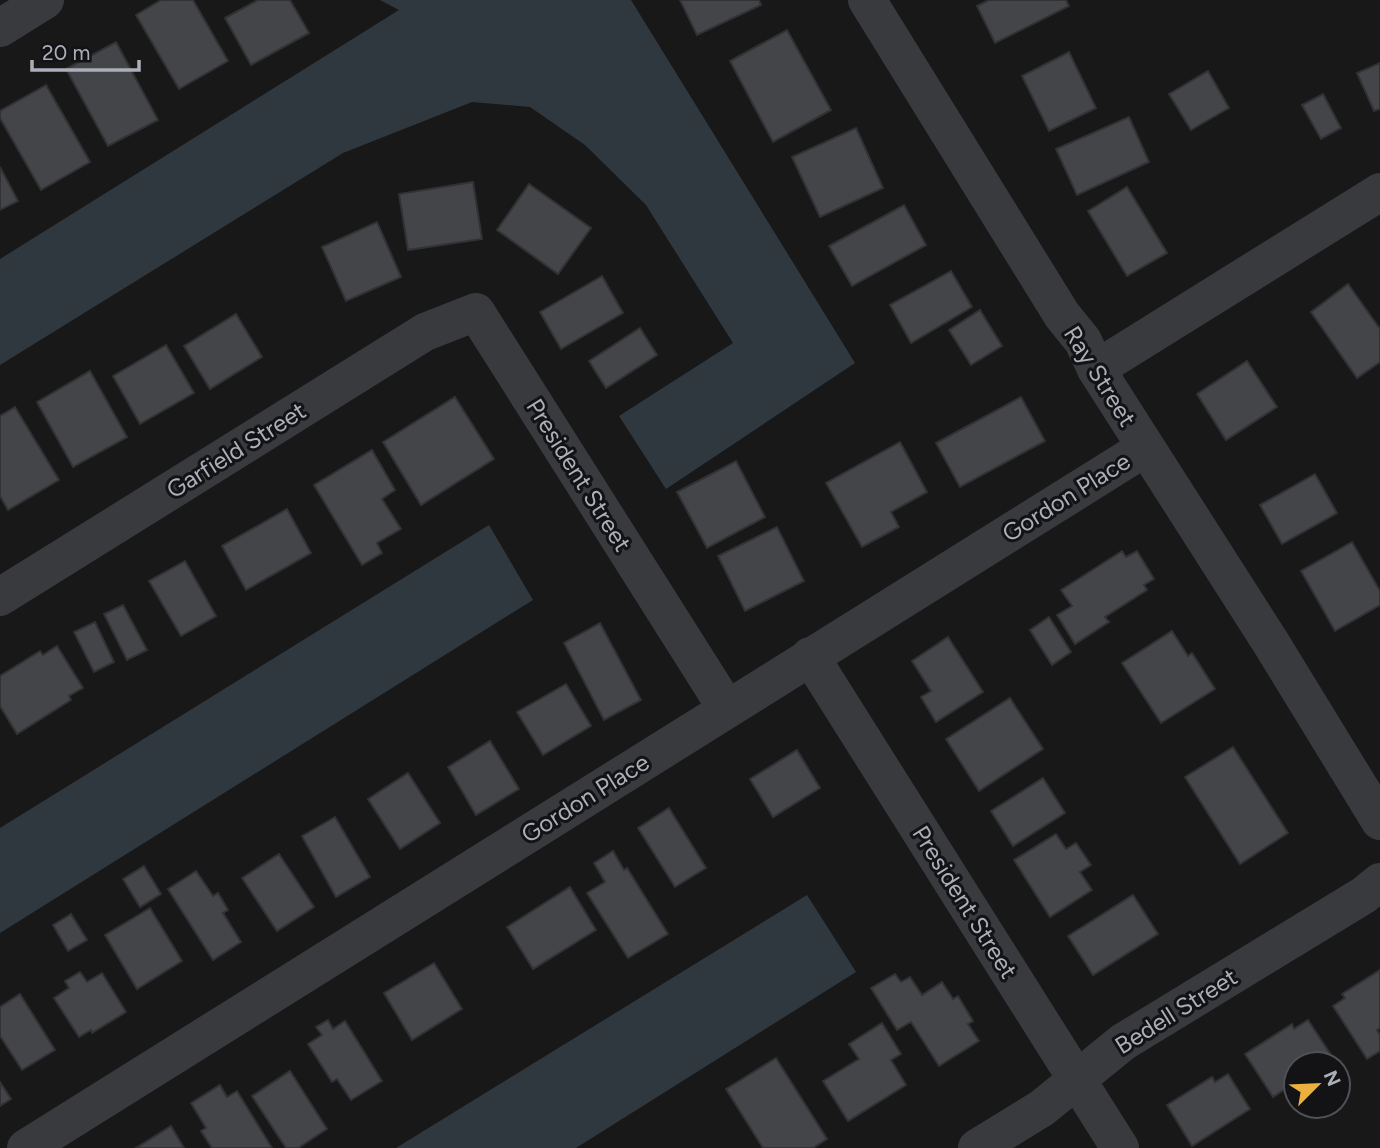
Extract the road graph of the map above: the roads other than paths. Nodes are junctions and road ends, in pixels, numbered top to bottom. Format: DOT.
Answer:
graph roads {
  1 [pos="45,0"];
  2 [pos="867,0"];
  3 [pos="0,29"];
  4 [pos="1380,192"];
  5 [pos="476,312"];
  6 [pos="1096,369"];
  7 [pos="1144,448"];
  8 [pos="0,597"];
  9 [pos="810,656"];
  10 [pos="727,709"];
  11 [pos="1380,821"];
  12 [pos="1380,882"];
  13 [pos="1077,1079"];
  14 [pos="26,1148"];
  15 [pos="977,1148"];
  16 [pos="1120,1148"];
  1 -- 3 [label="street"];
  2 -- 6 [label="street, Ray Street"];
  4 -- 6 [label="street"];
  5 -- 8 [label="street, Garfield Street"];
  5 -- 10 [label="street, President Street"];
  6 -- 7 [label="street, Ray Street"];
  7 -- 9 [label="street, Gordon Place"];
  7 -- 11 [label="street, Ray Street"];
  9 -- 10 [label="street, Gordon Place"];
  9 -- 13 [label="street, President Street"];
  10 -- 14 [label="street, Gordon Place"];
  12 -- 13 [label="street, Bedell Street"];
  13 -- 15 [label="street, Bedell Street"];
  13 -- 16 [label="street, President Street"];
}
